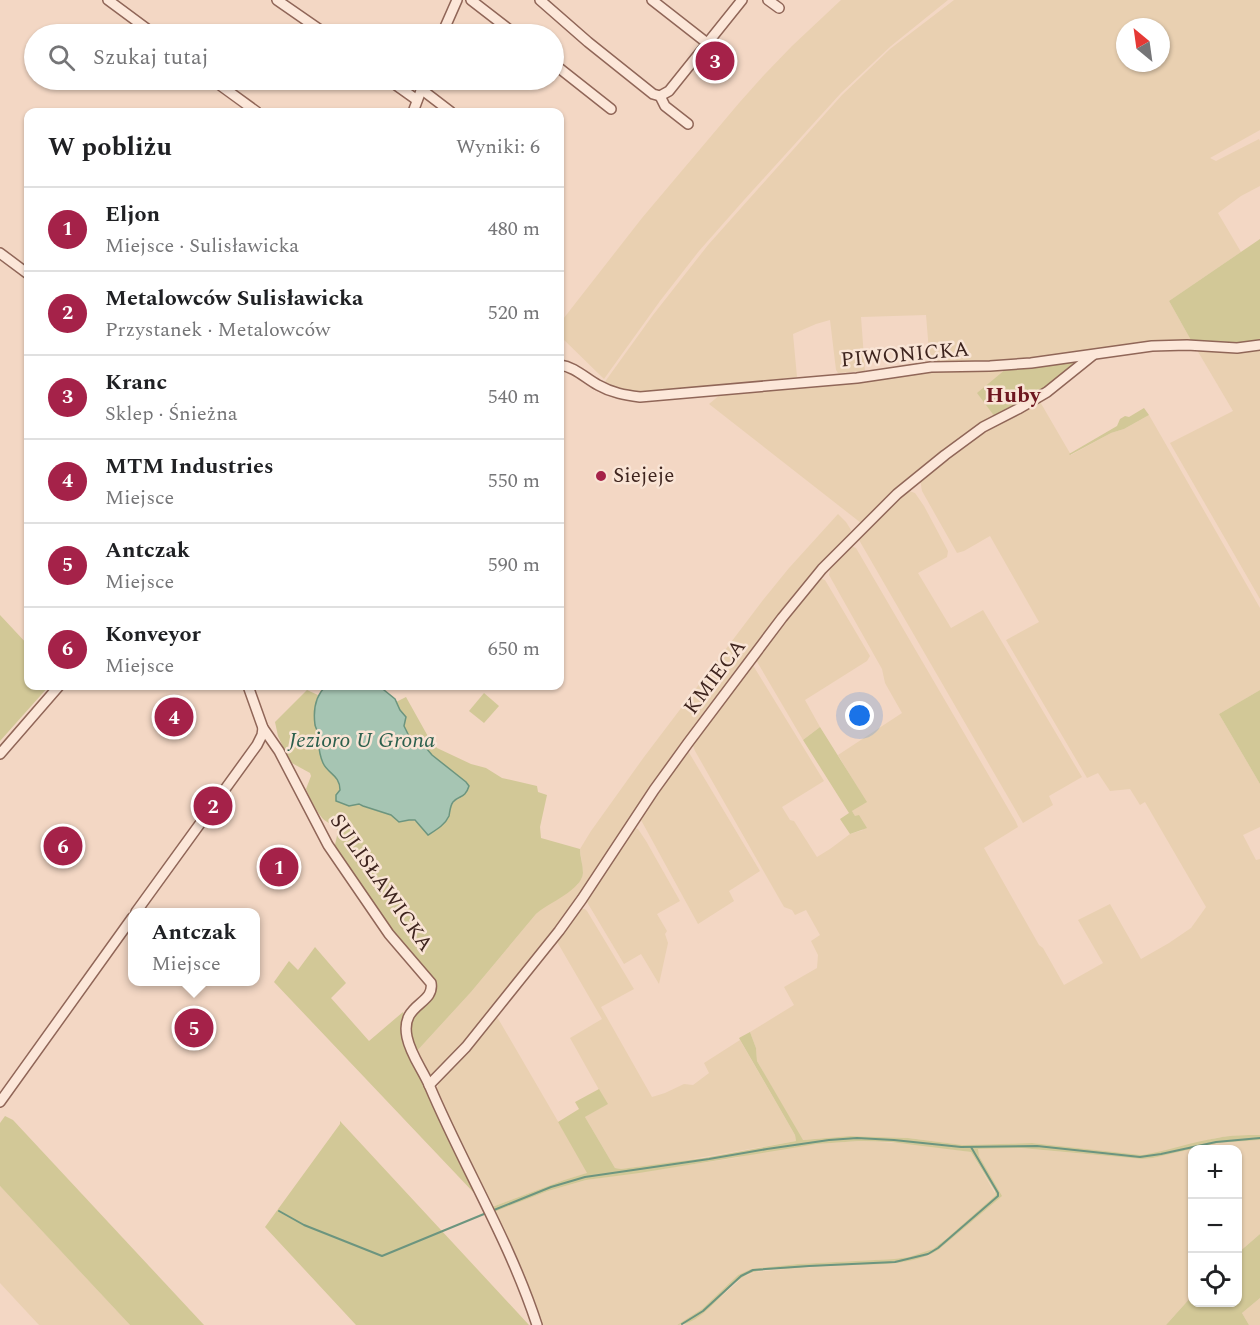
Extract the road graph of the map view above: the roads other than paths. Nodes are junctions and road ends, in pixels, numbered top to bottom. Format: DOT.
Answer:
graph roads {
  1 [pos="108,0"];
  2 [pos="278,0"];
  3 [pos="457,0"];
  4 [pos="471,0"];
  5 [pos="540,0"];
  6 [pos="652,0"];
  7 [pos="742,0"];
  8 [pos="768,0"];
  9 [pos="779,8"];
  10 [pos="140,24"];
  11 [pos="312,24"];
  12 [pos="446,24"];
  13 [pos="502,24"];
  14 [pos="707,43"];
  15 [pos="564,72"];
  16 [pos="227,90"];
  17 [pos="403,90"];
  18 [pos="421,90"];
  19 [pos="422,90"];
  20 [pos="660,96"];
  21 [pos="417,100"];
  22 [pos="252,108"];
  23 [pos="414,108"];
  24 [pos="446,108"];
  25 [pos="611,109"];
  26 [pos="688,124"];
  27 [pos="0,253"];
  28 [pos="24,271"];
  29 [pos="1260,345"];
  30 [pos="1093,355"];
  31 [pos="564,366"];
  32 [pos="56,690"];
  33 [pos="249,690"];
  34 [pos="262,728"];
  35 [pos="0,754"];
  36 [pos="139,908"];
  37 [pos="128,924"];
  38 [pos="429,1085"];
  39 [pos="0,1102"];
  40 [pos="537,1325"];
  1 -- 10 [label="street"];
  2 -- 11 [label="street"];
  3 -- 12 [label="street"];
  4 -- 13 [label="street"];
  5 -- 20 [label="street"];
  6 -- 14 [label="street"];
  7 -- 14 [label="street"];
  8 -- 9 [label="street"];
  14 -- 20 [label="street"];
  15 -- 25 [label="street"];
  16 -- 22 [label="street"];
  17 -- 21 [label="street"];
  18 -- 21 [label="street"];
  19 -- 24 [label="street"];
  20 -- 26 [label="street"];
  21 -- 23 [label="street"];
  27 -- 28 [label="street"];
  29 -- 30 [label="street, PIWONICKA"];
  30 -- 31 [label="street, PIWONICKA"];
  30 -- 38 [label="street, KMIECA"];
  32 -- 35 [label="street"];
  33 -- 34 [label="street, SULISŁAWICKA"];
  34 -- 36 [label="street"];
  34 -- 38 [label="street, SULISŁAWICKA"];
  37 -- 39 [label="street"];
  38 -- 40 [label="street, SULISŁAWICKA"];
}
